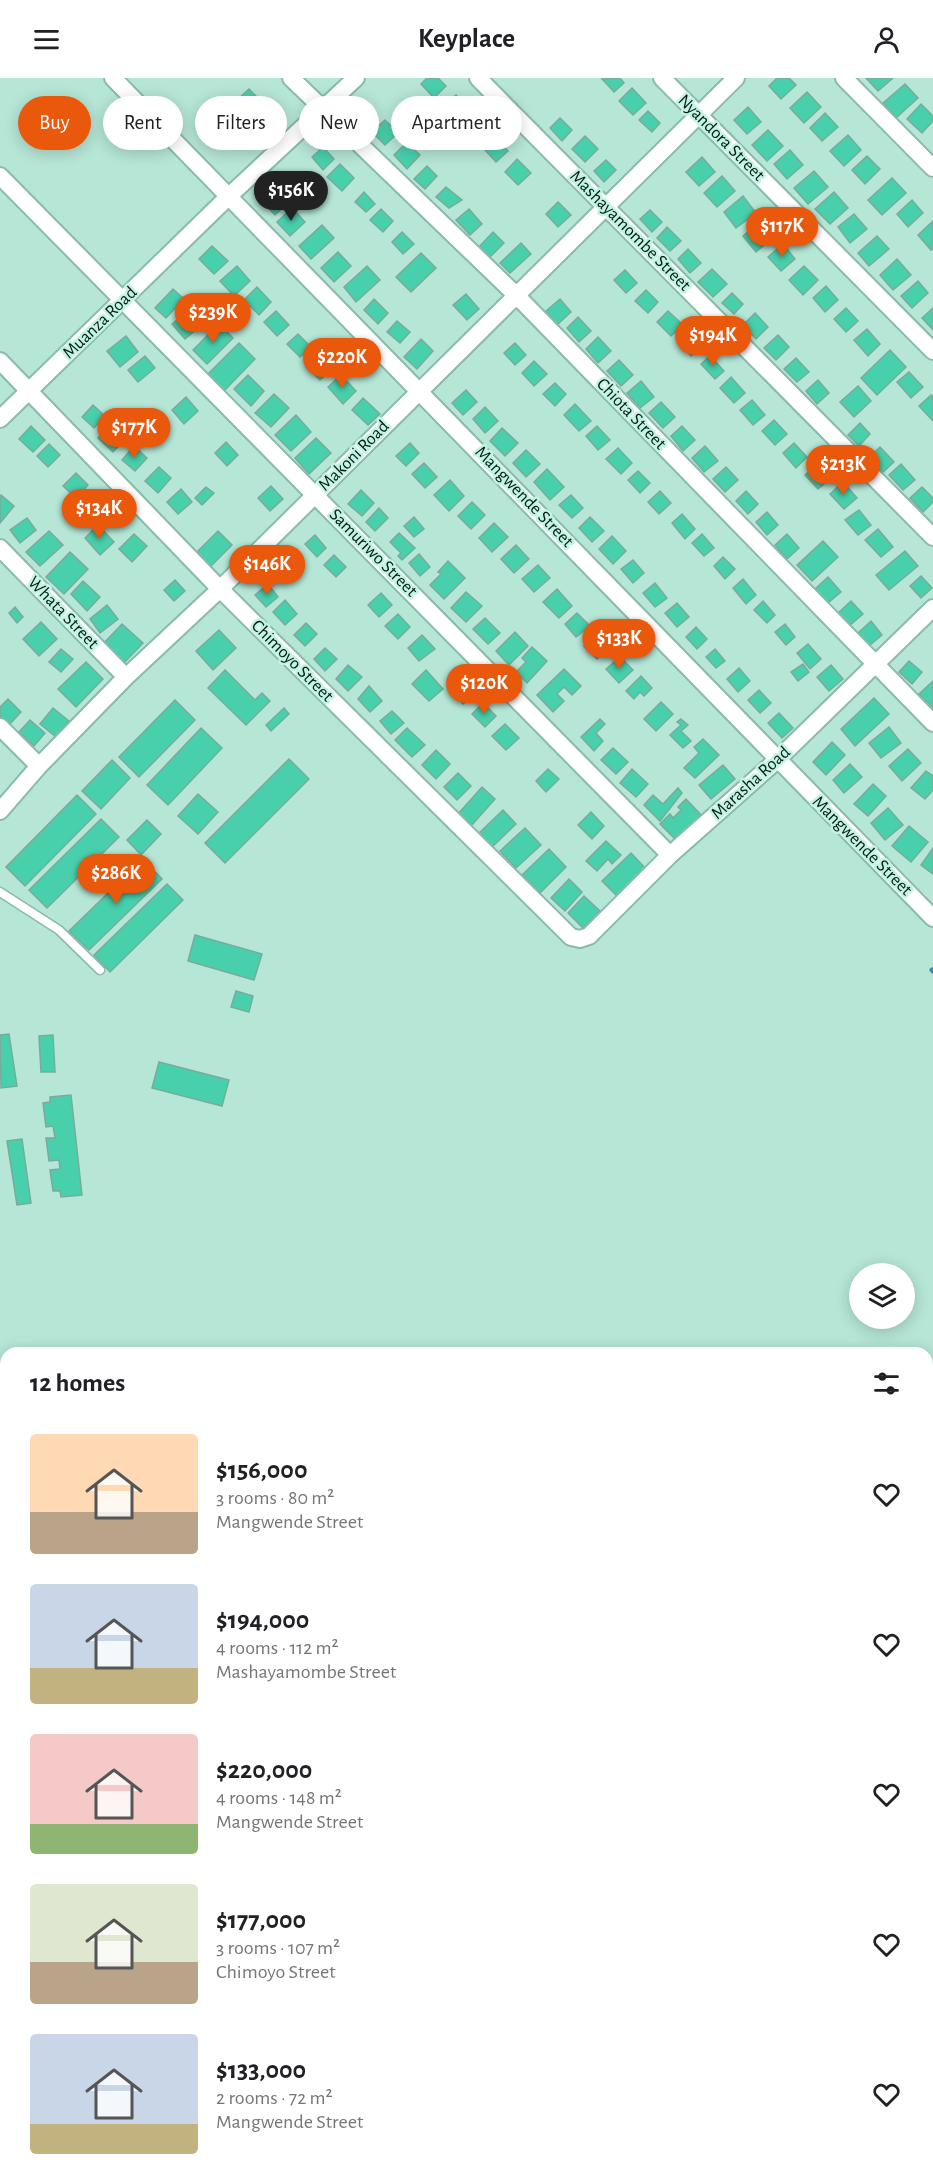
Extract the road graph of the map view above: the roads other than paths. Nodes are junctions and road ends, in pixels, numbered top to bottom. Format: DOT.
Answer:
graph roads {
  1 [pos="113,78"];
  2 [pos="291,78"];
  3 [pos="356,78"];
  4 [pos="478,78"];
  5 [pos="662,78"];
  6 [pos="736,78"];
  7 [pos="844,78"];
  8 [pos="309,96"];
  9 [pos="337,96"];
  10 [pos="697,116"];
  11 [pos="299,132"];
  12 [pos="365,150"];
  13 [pos="933,168"];
  14 [pos="0,176"];
  15 [pos="228,196"];
  16 [pos="606,207"];
  17 [pos="517,296"];
  18 [pos="123,302"];
  19 [pos="933,351"];
  20 [pos="0,361"];
  21 [pos="420,390"];
  22 [pos="28,391"];
  23 [pos="0,419"];
  24 [pos="315,494"];
  25 [pos="933,537"];
  26 [pos="0,548"];
  27 [pos="220,589"];
  28 [pos="933,608"];
  29 [pos="874,666"];
  30 [pos="126,677"];
  31 [pos="933,723"];
  32 [pos="0,727"];
  33 [pos="777,760"];
  34 [pos="39,766"];
  35 [pos="0,811"];
  36 [pos="670,855"];
  37 [pos="0,892"];
  38 [pos="933,918"];
  39 [pos="562,931"];
  40 [pos="100,970"];
  1 -- 15 [label="street, Mangwende Street"];
  2 -- 8 [label="street, Chiota Street"];
  3 -- 9 [label="street, Muanza Road"];
  4 -- 16 [label="street, Mashayamombe Street"];
  5 -- 10 [label="street, Nyandora Street"];
  6 -- 10 [label="street, Makoni Road"];
  7 -- 13 [label="street"];
  10 -- 16 [label="street, Makoni Road"];
  10 -- 19 [label="street, Nyandora Street"];
  11 -- 15 [label="street, Muanza Road"];
  12 -- 17 [label="street, Chiota Street"];
  14 -- 18 [label="street, Samuriwo Street"];
  15 -- 18 [label="street, Muanza Road"];
  15 -- 21 [label="street, Mangwende Street"];
  16 -- 17 [label="street, Makoni Road"];
  16 -- 25 [label="street, Mashayamombe Street"];
  17 -- 21 [label="street, Makoni Road"];
  17 -- 29 [label="street, Chiota Street"];
  18 -- 22 [label="street, Muanza Road"];
  18 -- 24 [label="street, Samuriwo Street"];
  20 -- 22 [label="street, Chimoyo Street"];
  21 -- 24 [label="street, Makoni Road"];
  21 -- 33 [label="street, Mangwende Street"];
  22 -- 23 [label="street, Muanza Road"];
  22 -- 27 [label="street, Chimoyo Street"];
  24 -- 27 [label="street, Makoni Road"];
  24 -- 36 [label="street, Samuriwo Street"];
  26 -- 30 [label="street, Whata Street"];
  27 -- 30 [label="street, Makoni Road"];
  27 -- 39 [label="street, Chimoyo Street"];
  28 -- 29 [label="street, Marasha Road"];
  29 -- 31 [label="street, Chiota Street"];
  29 -- 33 [label="street, Marasha Road"];
  30 -- 34 [label="street, Makoni Road"];
  32 -- 34 [label="street"];
  33 -- 36 [label="street, Marasha Road"];
  33 -- 38 [label="street, Mangwende Street"];
  34 -- 35 [label="street, Makoni Road"];
  36 -- 39 [label="street, Marasha Road"];
  37 -- 40 [label="lane"];
}
